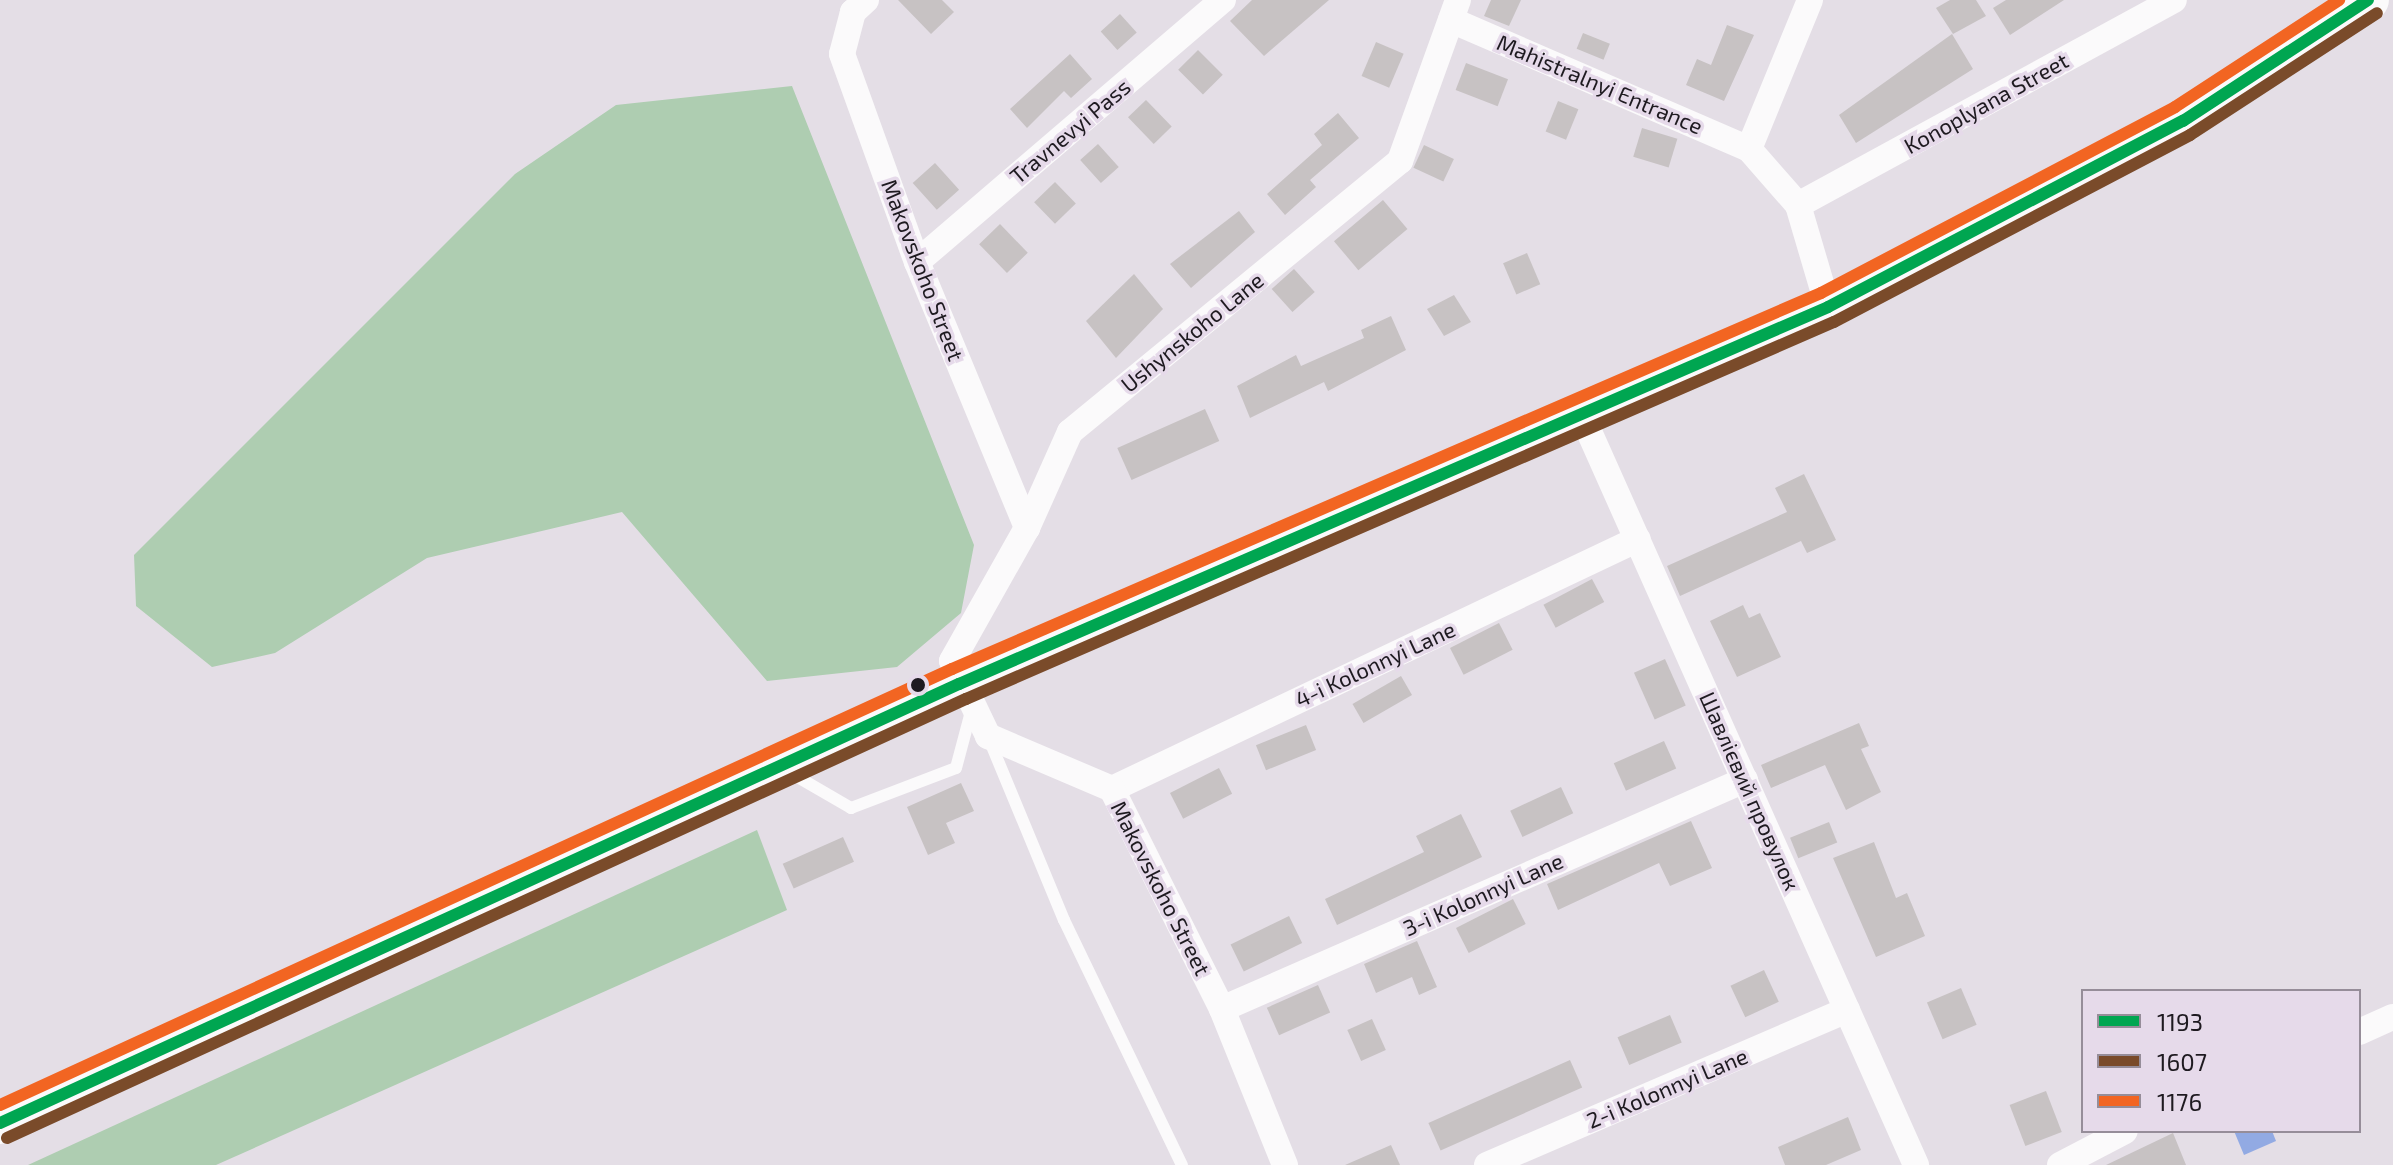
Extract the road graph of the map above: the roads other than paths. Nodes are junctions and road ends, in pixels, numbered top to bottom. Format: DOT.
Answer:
graph roads {
  1 [pos="866,0"];
  2 [pos="1223,0"];
  3 [pos="1810,0"];
  4 [pos="2174,0"];
  5 [pos="2368,0"];
  6 [pos="1454,10"];
  7 [pos="1749,149"];
  8 [pos="1798,205"];
  9 [pos="917,262"];
  10 [pos="1828,307"];
  11 [pos="1583,418"];
  12 [pos="1027,528"];
  13 [pos="1638,539"];
  14 [pos="966,696"];
  15 [pos="988,736"];
  16 [pos="780,766"];
  17 [pos="1745,780"];
  18 [pos="1112,789"];
  19 [pos="1222,1009"];
  20 [pos="1847,1010"];
  21 [pos="2393,1017"];
  22 [pos="2361,1031"];
  23 [pos="0,1123"];
  24 [pos="2121,1133"];
  25 [pos="1182,1165"];
  26 [pos="1285,1165"];
  27 [pos="1487,1165"];
  28 [pos="1916,1165"];
  29 [pos="2060,1165"];
  1 -- 9 [label="street, Makovskoho Street"];
  2 -- 9 [label="street, Travnevyi Pass"];
  3 -- 7 [label="street"];
  4 -- 8 [label="street, Konoplyana Street"];
  5 -- 10 [label="highway"];
  6 -- 7 [label="street, Mahistralnyi Entrance"];
  6 -- 12 [label="street, Ushynskoho Lane"];
  7 -- 8 [label="street"];
  8 -- 10 [label="street"];
  9 -- 12 [label="street, Makovskoho Street"];
  10 -- 11 [label="highway"];
  11 -- 13 [label="street, Шавлієвий провулок"];
  11 -- 14 [label="highway"];
  12 -- 14 [label="street, Ushynskoho Lane"];
  13 -- 17 [label="street, Шавлієвий провулок"];
  13 -- 18 [label="street, 4-i Kolonnyi Lane"];
  14 -- 15 [label="street"];
  14 -- 16 [label="highway"];
  14 -- 16 [label="lane"];
  15 -- 18 [label="street, Makovskoho Street"];
  15 -- 25 [label="lane"];
  16 -- 23 [label="highway"];
  17 -- 19 [label="street, 3-i Kolonnyi Lane"];
  17 -- 20 [label="street, Шавлієвий провулок"];
  18 -- 19 [label="street, Makovskoho Street"];
  19 -- 26 [label="street, Makovskoho Street"];
  20 -- 27 [label="street, 2-i Kolonnyi Lane"];
  20 -- 28 [label="street, Шавлієвий провулок"];
  21 -- 22 [label="street"];
  24 -- 29 [label="street"];
}
